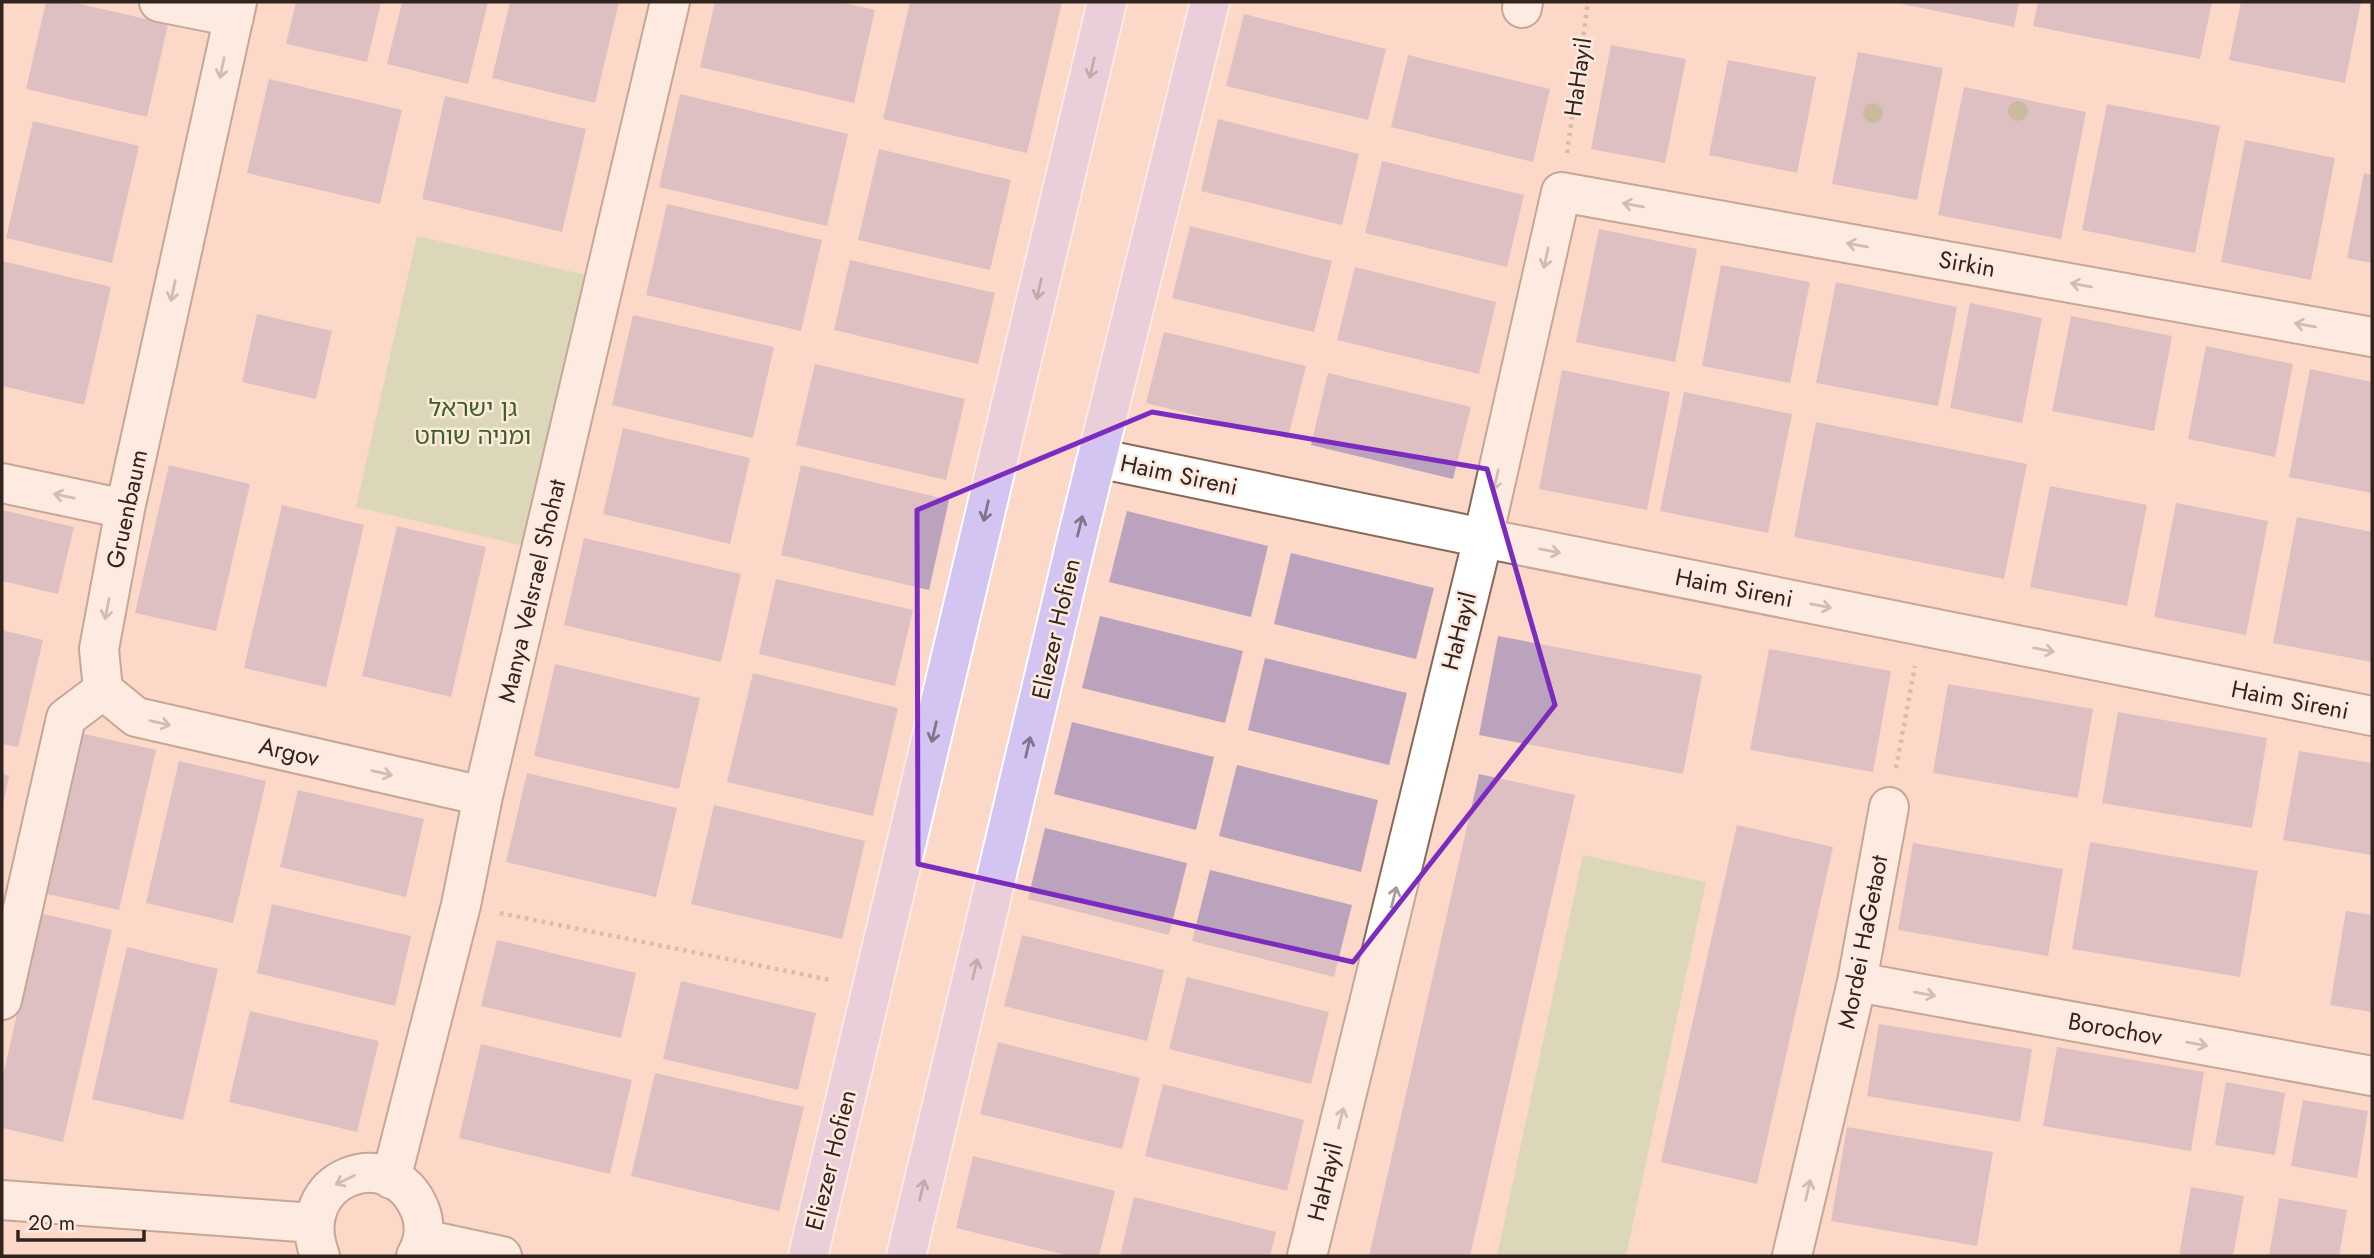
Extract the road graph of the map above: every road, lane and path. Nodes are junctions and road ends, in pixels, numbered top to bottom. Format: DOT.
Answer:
graph roads {
  1 [pos="159,2"];
  2 [pos="670,2"];
  3 [pos="1107,2"];
  4 [pos="1210,2"];
  5 [pos="1588,2"];
  6 [pos="235,9"];
  7 [pos="1561,192"];
  8 [pos="2372,337"];
  9 [pos="1097,458"];
  10 [pos="2,483"];
  11 [pos="125,509"];
  12 [pos="1483,538"];
  13 [pos="1923,626"];
  14 [pos="103,690"];
  15 [pos="2372,716"];
  16 [pos="483,796"];
  17 [pos="1889,807"];
  18 [pos="461,905"];
  19 [pos="1857,982"];
  20 [pos="872,991"];
  21 [pos="2,1000"];
  22 [pos="2372,1076"];
  23 [pos="391,1179"];
  24 [pos="2,1200"];
  25 [pos="316,1240"];
  26 [pos="419,1248"];
  27 [pos="502,1256"];
  28 [pos="808,1256"];
  29 [pos="906,1256"];
  30 [pos="1307,1256"];
  31 [pos="1792,1256"];
  1 -- 6 [label="street"];
  2 -- 16 [label="street, Manya VeIsrael Shohat"];
  3 -- 20 [label="main road, Eliezer Hofien, one-way"];
  4 -- 9 [label="main road, Eliezer Hofien"];
  5 -- 7 [label="path, HaHayil"];
  6 -- 11 [label="street, Gruenbaum, one-way"];
  8 -- 7 [label="street, Sirkin, one-way"];
  7 -- 12 [label="street, HaHayil, one-way"];
  9 -- 12 [label="street, Haim Sireni"];
  29 -- 9 [label="main road, Eliezer Hofien, one-way"];
  11 -- 10 [label="street, one-way"];
  11 -- 14 [label="street, Gruenbaum, one-way"];
  12 -- 13 [label="street, Haim Sireni, one-way"];
  30 -- 12 [label="street, HaHayil, one-way"];
  13 -- 15 [label="street, Haim Sireni, one-way"];
  13 -- 17 [label="path"];
  14 -- 16 [label="street, Argov, one-way"];
  14 -- 21 [label="street"];
  16 -- 18 [label="street, Manya VeIsrael Shohat"];
  17 -- 19 [label="street, Mordei HaGetaot"];
  18 -- 20 [label="path"];
  18 -- 23 [label="street, Manya VeIsrael Shohat"];
  19 -- 22 [label="street, Borochov, one-way"];
  31 -- 19 [label="street, Mordei HaGetaot, one-way"];
  20 -- 28 [label="main road, Eliezer Hofien"];
  23 -- 25 [label="street, one-way"];
  23 -- 26 [label="street"];
  24 -- 25 [label="street"];
  26 -- 27 [label="street"];
}
